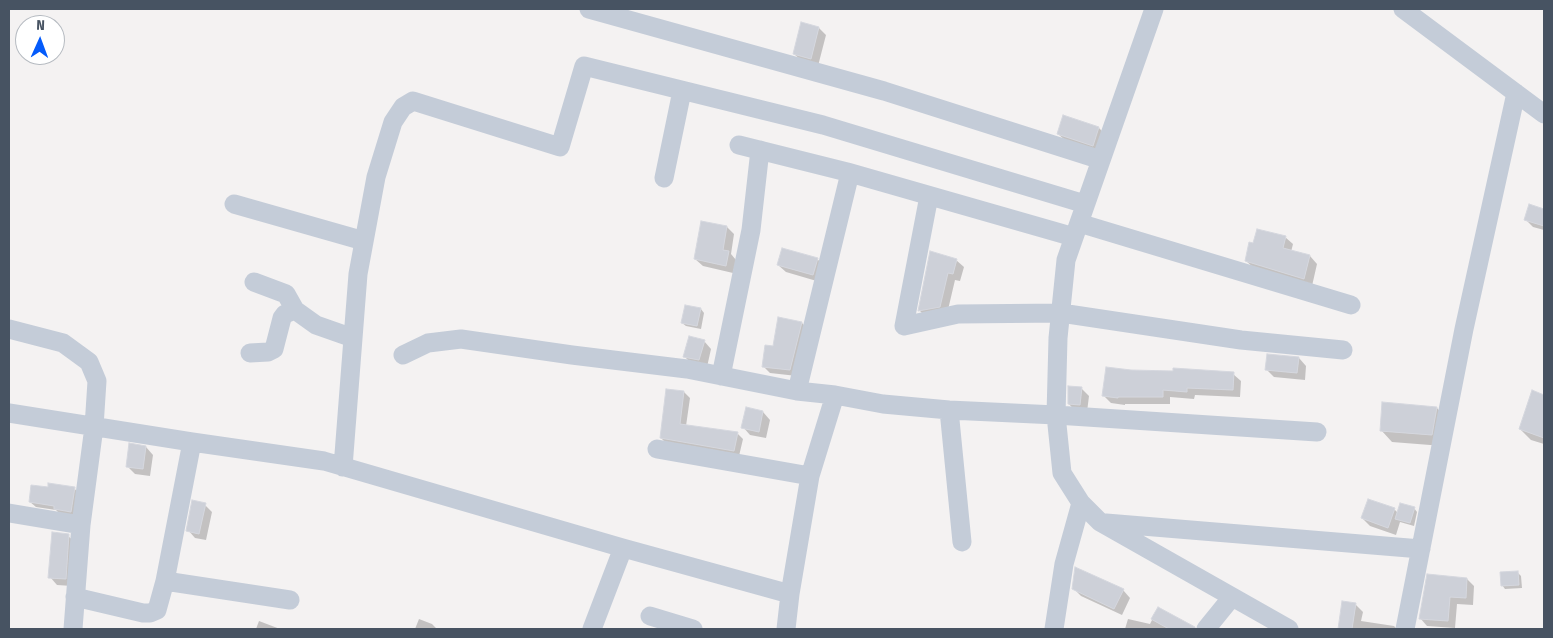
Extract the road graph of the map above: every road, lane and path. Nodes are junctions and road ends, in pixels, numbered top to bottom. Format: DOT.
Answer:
graph roads {
  1 [pos="589,9"];
  2 [pos="1154,9"];
  3 [pos="1402,9"];
  4 [pos="682,90"];
  5 [pos="1516,92"];
  6 [pos="1544,114"];
  7 [pos="739,145"];
  8 [pos="760,150"];
  9 [pos="1101,160"];
  10 [pos="850,173"];
  11 [pos="664,178"];
  12 [pos="929,196"];
  13 [pos="234,204"];
  14 [pos="1085,204"];
  15 [pos="1076,230"];
  16 [pos="364,241"];
  17 [pos="254,282"];
  18 [pos="1351,305"];
  19 [pos="295,310"];
  20 [pos="1060,313"];
  21 [pos="9,330"];
  22 [pos="353,338"];
  23 [pos="1342,350"];
  24 [pos="250,353"];
  25 [pos="403,355"];
  26 [pos="721,376"];
  27 [pos="797,391"];
  28 [pos="836,395"];
  29 [pos="949,410"];
  30 [pos="9,413"];
  31 [pos="1056,415"];
  32 [pos="94,427"];
  33 [pos="1317,432"];
  34 [pos="192,442"];
  35 [pos="657,449"];
  36 [pos="343,467"];
  37 [pos="810,476"];
  38 [pos="1081,503"];
  39 [pos="9,513"];
  40 [pos="1100,522"];
  41 [pos="81,525"];
  42 [pos="962,542"];
  43 [pos="623,548"];
  44 [pos="1421,549"];
  45 [pos="165,581"];
  46 [pos="790,594"];
  47 [pos="1232,596"];
  48 [pos="75,597"];
  49 [pos="290,600"];
  50 [pos="650,616"];
  51 [pos="73,629"];
  52 [pos="592,629"];
  53 [pos="693,629"];
  54 [pos="786,629"];
  55 [pos="1054,629"];
  56 [pos="1206,629"];
  57 [pos="1290,629"];
  58 [pos="1405,629"];
  1 -- 9 [label="street"];
  2 -- 9 [label="street"];
  3 -- 5 [label="street"];
  4 -- 11 [label="street"];
  4 -- 14 [label="street"];
  4 -- 16 [label="street"];
  5 -- 6 [label="street"];
  5 -- 44 [label="street"];
  7 -- 8 [label="street"];
  8 -- 10 [label="street"];
  8 -- 26 [label="street"];
  9 -- 14 [label="street"];
  10 -- 12 [label="street"];
  10 -- 27 [label="street"];
  12 -- 15 [label="street"];
  12 -- 20 [label="street"];
  13 -- 16 [label="street"];
  14 -- 15 [label="street"];
  15 -- 18 [label="street"];
  15 -- 20 [label="street"];
  16 -- 22 [label="street"];
  17 -- 19 [label="street"];
  19 -- 22 [label="street"];
  19 -- 24 [label="street"];
  20 -- 23 [label="street"];
  20 -- 31 [label="street"];
  21 -- 32 [label="street"];
  22 -- 36 [label="street"];
  25 -- 26 [label="street"];
  26 -- 27 [label="street"];
  27 -- 28 [label="street"];
  28 -- 29 [label="street"];
  28 -- 37 [label="street"];
  29 -- 31 [label="street"];
  29 -- 42 [label="street"];
  30 -- 32 [label="street"];
  31 -- 33 [label="street"];
  31 -- 38 [label="street"];
  32 -- 34 [label="street"];
  32 -- 41 [label="street"];
  34 -- 36 [label="street"];
  34 -- 45 [label="street"];
  35 -- 37 [label="street"];
  36 -- 43 [label="street"];
  37 -- 46 [label="street"];
  38 -- 40 [label="street"];
  38 -- 55 [label="street"];
  39 -- 41 [label="street"];
  40 -- 44 [label="street"];
  40 -- 47 [label="street"];
  41 -- 48 [label="street"];
  43 -- 46 [label="street"];
  43 -- 52 [label="street"];
  44 -- 58 [label="street"];
  45 -- 48 [label="street"];
  45 -- 49 [label="street"];
  46 -- 54 [label="street"];
  47 -- 56 [label="street"];
  47 -- 57 [label="street"];
  48 -- 51 [label="street"];
  50 -- 53 [label="street"];
}
